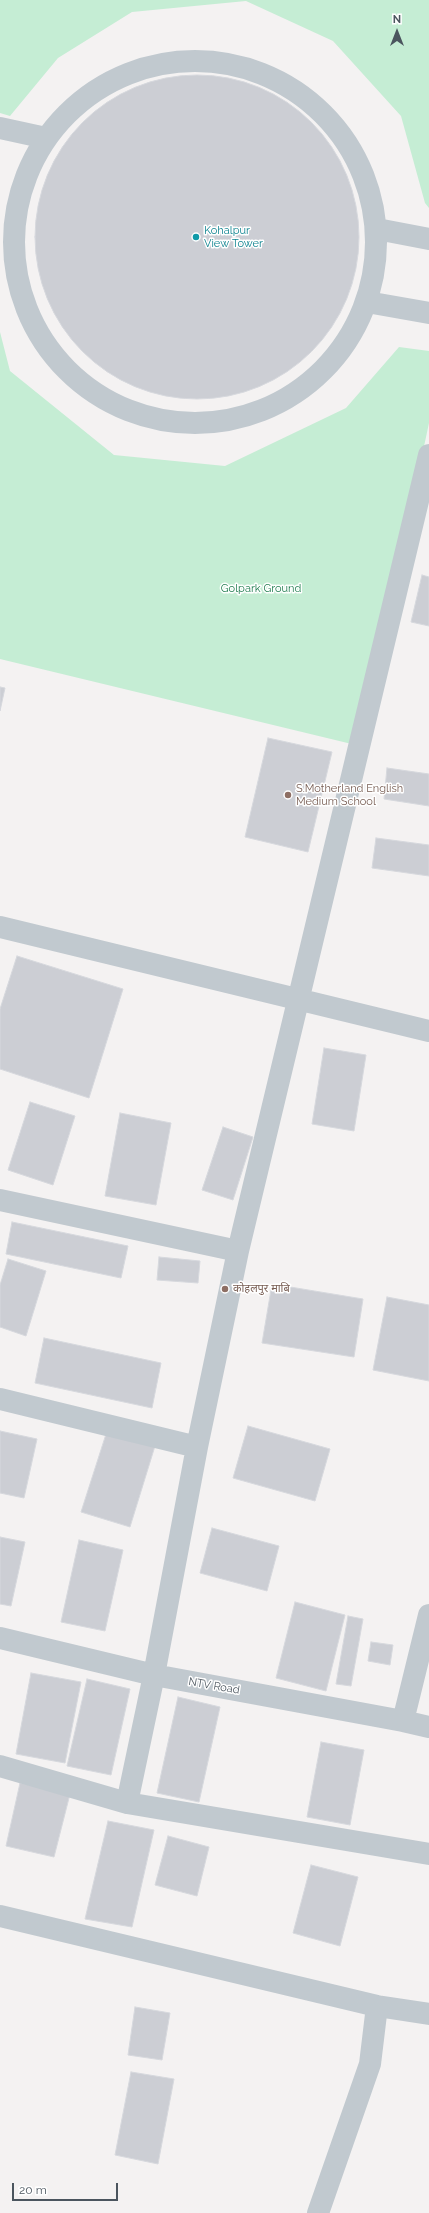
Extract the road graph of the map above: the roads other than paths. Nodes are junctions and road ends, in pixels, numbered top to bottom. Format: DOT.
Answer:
graph roads {
  1 [pos="0,128"];
  2 [pos="46,138"];
  3 [pos="8,206"];
  4 [pos="377,229"];
  5 [pos="429,239"];
  6 [pos="367,302"];
  7 [pos="429,313"];
  8 [pos="429,455"];
  9 [pos="0,927"];
  10 [pos="299,999"];
  11 [pos="429,1031"];
  12 [pos="0,1200"];
  13 [pos="238,1251"];
  14 [pos="0,1399"];
  15 [pos="197,1447"];
  16 [pos="429,1615"];
  17 [pos="0,1638"];
  18 [pos="154,1676"];
  19 [pos="403,1721"];
  20 [pos="429,1727"];
  21 [pos="0,1766"];
  22 [pos="127,1803"];
  23 [pos="429,1854"];
  24 [pos="0,1916"];
  25 [pos="377,2006"];
  26 [pos="429,2014"];
  27 [pos="318,2213"];
  1 -- 2 [label="street"];
  2 -- 3 [label="street"];
  2 -- 4 [label="street"];
  3 -- 6 [label="street"];
  4 -- 5 [label="street"];
  4 -- 6 [label="street"];
  6 -- 7 [label="street"];
  8 -- 10 [label="street"];
  9 -- 10 [label="street"];
  10 -- 11 [label="street"];
  10 -- 13 [label="street"];
  12 -- 13 [label="street"];
  13 -- 15 [label="street"];
  14 -- 15 [label="street"];
  15 -- 18 [label="street"];
  16 -- 19 [label="street"];
  17 -- 18 [label="street, NTV Road"];
  18 -- 19 [label="street, NTV Road"];
  18 -- 22 [label="street"];
  19 -- 20 [label="street, NTV Road"];
  21 -- 22 [label="street"];
  22 -- 23 [label="street"];
  24 -- 25 [label="street"];
  25 -- 26 [label="street"];
  25 -- 27 [label="street"];
}
